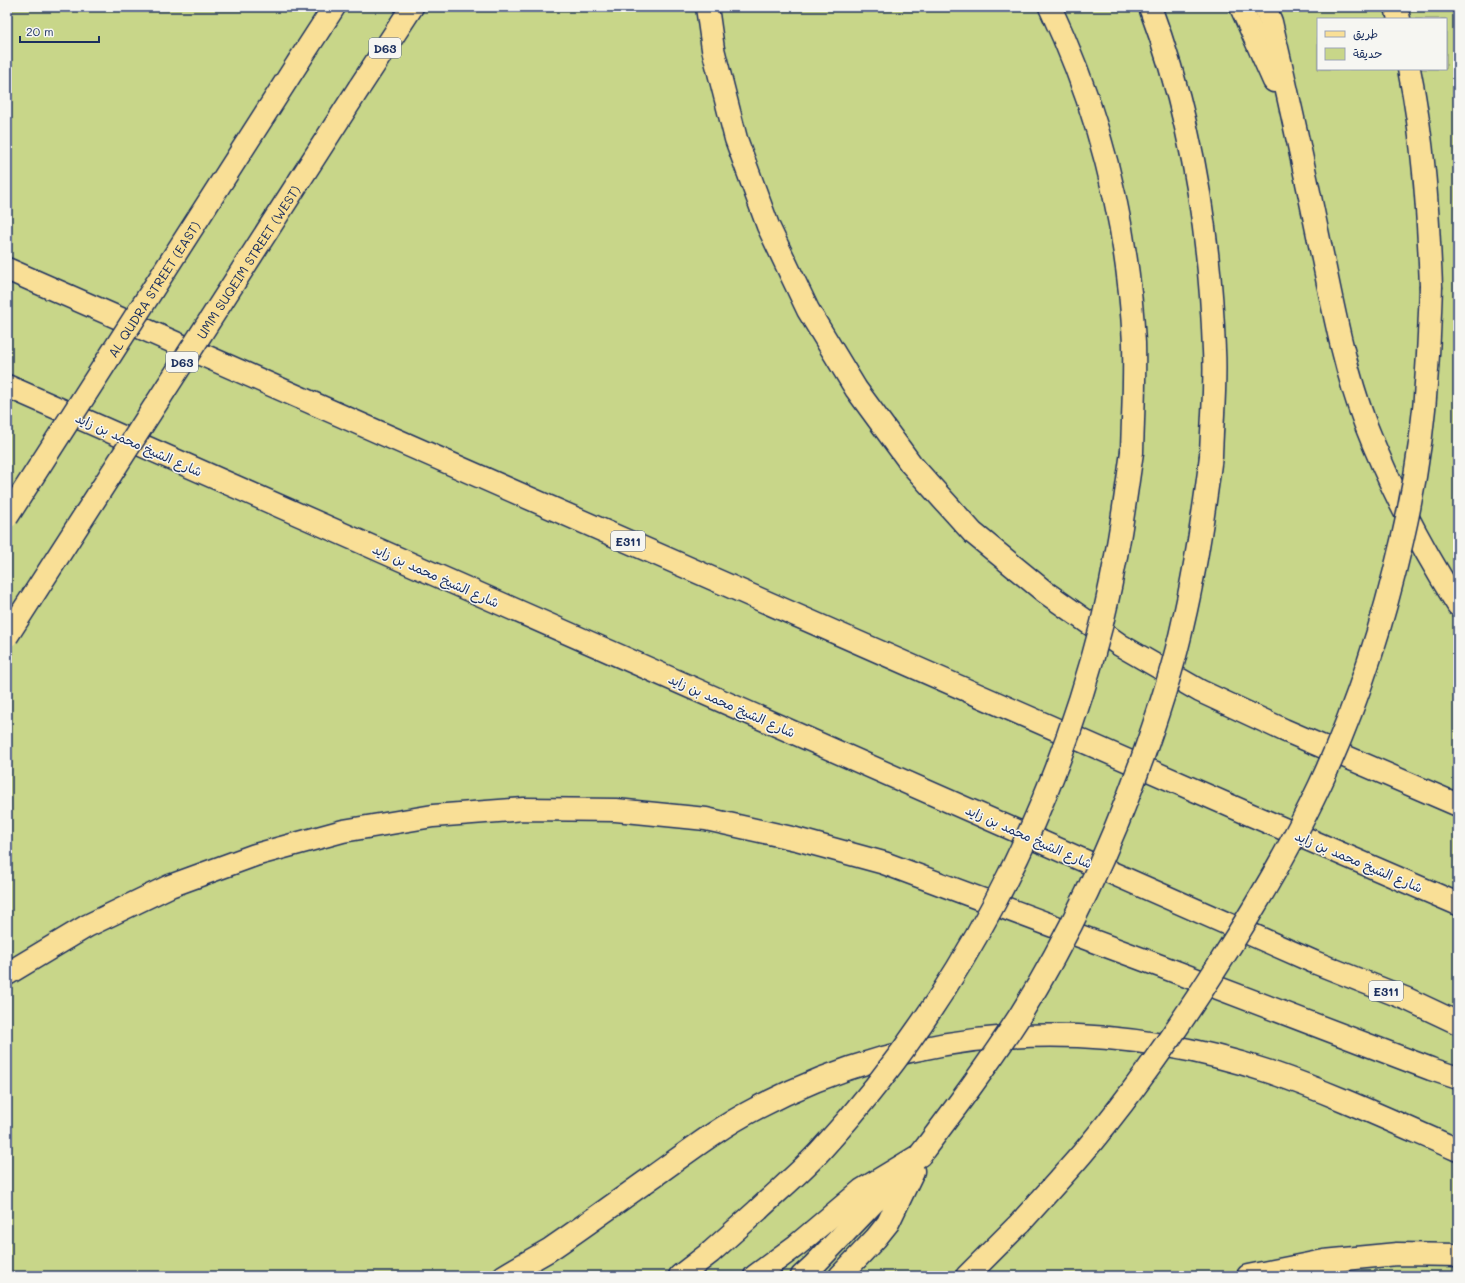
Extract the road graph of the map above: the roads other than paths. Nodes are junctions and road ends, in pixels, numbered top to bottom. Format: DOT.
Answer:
graph roads {
  1 [pos="334,7"];
  2 [pos="412,7"];
  3 [pos="707,7"];
  4 [pos="1050,7"];
  5 [pos="1150,7"];
  6 [pos="1241,7"];
  7 [pos="1266,7"];
  8 [pos="1396,7"];
  9 [pos="1399,18"];
  10 [pos="1409,70"];
  11 [pos="1296,130"];
  12 [pos="7,268"];
  13 [pos="7,386"];
  14 [pos="7,517"];
  15 [pos="1458,605"];
  16 [pos="7,636"];
  17 [pos="1458,805"];
  18 [pos="1458,904"];
  19 [pos="7,974"];
  20 [pos="1458,1023"];
  21 [pos="1458,1078"];
  22 [pos="1458,1150"];
  23 [pos="920,1155"];
  24 [pos="1458,1254"];
  25 [pos="808,1271"];
  26 [pos="504,1276"];
  27 [pos="680,1276"];
  28 [pos="754,1276"];
  29 [pos="840,1276"];
  30 [pos="966,1276"];
  31 [pos="1248,1276"];
  1 -- 14 [label="main road, AL QUDRA STREET (EAST), bridge"];
  2 -- 16 [label="main road, UMM SUQEIM STREET (WEST) / D63, bridge"];
  3 -- 17 [label="main road"];
  4 -- 27 [label="main road, bridge"];
  5 -- 23 [label="main road, bridge"];
  6 -- 11 [label="main road"];
  7 -- 11 [label="main road"];
  8 -- 9 [label="main road"];
  10 -- 30 [label="main road, bridge"];
  11 -- 15 [label="main road"];
  12 -- 18 [label="main road, شارع الشيخ محمد بن زايد / E311"];
  13 -- 20 [label="main road, شارع الشيخ محمد بن زايد / E311"];
  19 -- 21 [label="main road"];
  22 -- 26 [label="main road"];
  23 -- 25 [label="main road"];
  23 -- 28 [label="main road"];
  23 -- 29 [label="main road"];
  24 -- 31 [label="main road"];
}
